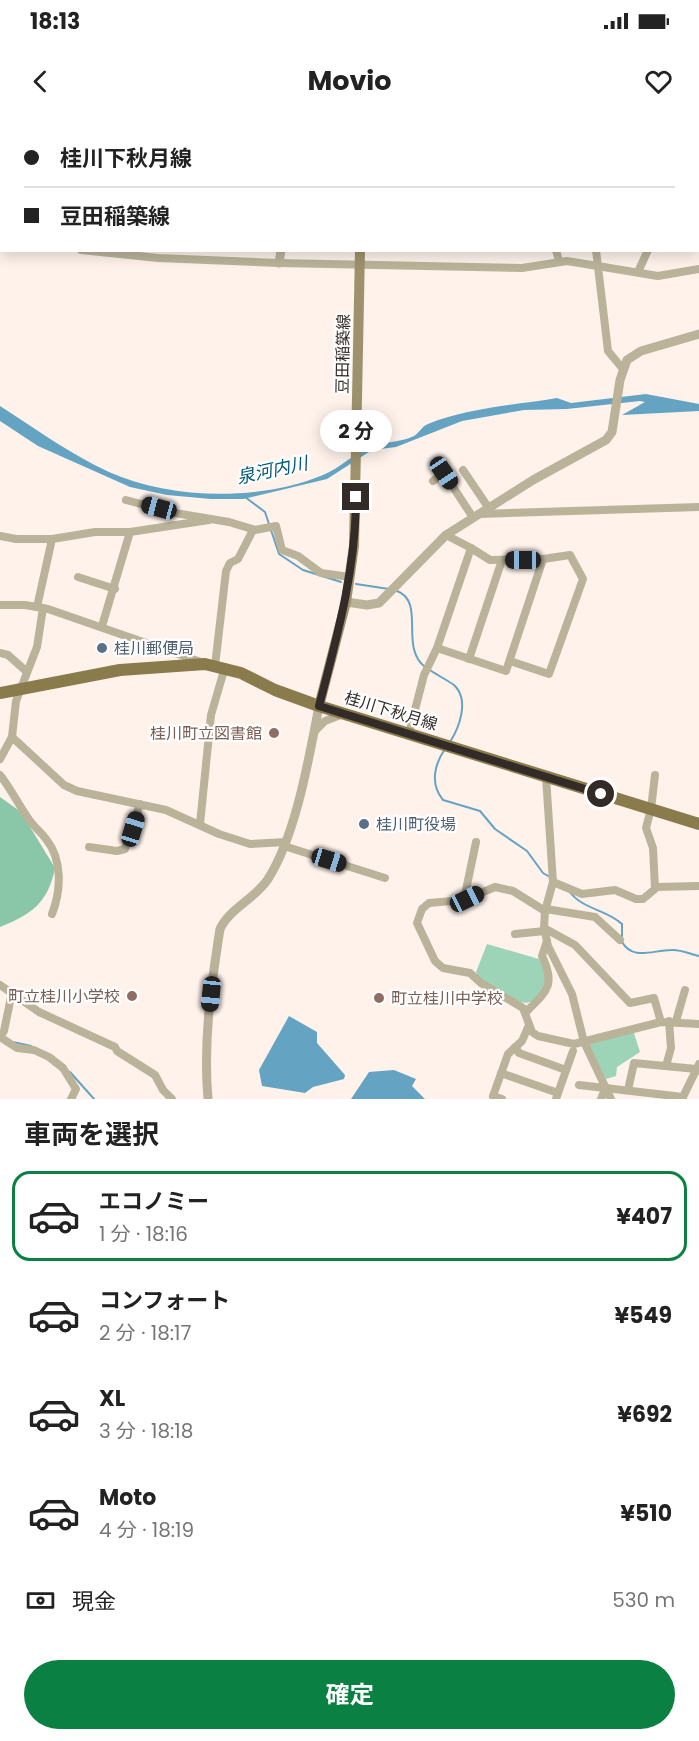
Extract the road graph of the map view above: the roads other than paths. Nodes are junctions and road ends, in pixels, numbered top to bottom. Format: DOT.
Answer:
graph roads {
  1 [pos="100,252"];
  2 [pos="281,252"];
  3 [pos="360,252"];
  4 [pos="557,252"];
  5 [pos="596,252"];
  6 [pos="640,252"];
  7 [pos="647,252"];
  8 [pos="559,261"];
  9 [pos="642,261"];
  10 [pos="279,263"];
  11 [pos="360,265"];
  12 [pos="598,266"];
  13 [pos="699,269"];
  14 [pos="638,272"];
  15 [pos="699,334"];
  16 [pos="622,369"];
  17 [pos="463,470"];
  18 [pos="433,481"];
  19 [pos="126,500"];
  20 [pos="488,507"];
  21 [pos="699,507"];
  22 [pos="474,515"];
  23 [pos="212,519"];
  24 [pos="253,530"];
  25 [pos="130,532"];
  26 [pos="446,535"];
  27 [pos="0,536"];
  28 [pos="52,539"];
  29 [pos="471,548"];
  30 [pos="543,559"];
  31 [pos="502,560"];
  32 [pos="78,577"];
  33 [pos="350,577"];
  34 [pos="115,589"];
  35 [pos="346,602"];
  36 [pos="0,605"];
  37 [pos="40,608"];
  38 [pos="102,626"];
  39 [pos="437,648"];
  40 [pos="0,653"];
  41 [pos="469,659"];
  42 [pos="510,661"];
  43 [pos="215,666"];
  44 [pos="26,671"];
  45 [pos="18,691"];
  46 [pos="0,693"];
  47 [pos="319,706"];
  48 [pos="344,714"];
  49 [pos="314,733"];
  50 [pos="409,733"];
  51 [pos="12,737"];
  52 [pos="0,759"];
  53 [pos="0,775"];
  54 [pos="655,775"];
  55 [pos="546,777"];
  56 [pos="140,804"];
  57 [pos="651,809"];
  58 [pos="200,824"];
  59 [pos="699,824"];
  60 [pos="476,842"];
  61 [pos="285,844"];
  62 [pos="89,847"];
  63 [pos="385,878"];
  64 [pos="553,882"];
  65 [pos="699,886"];
  66 [pos="656,887"];
  67 [pos="467,899"];
  68 [pos="545,910"];
  69 [pos="52,914"];
  70 [pos="544,930"];
  71 [pos="515,934"];
  72 [pos="620,940"];
  73 [pos="547,941"];
  74 [pos="0,985"];
  75 [pos="685,990"];
  76 [pos="12,992"];
  77 [pos="526,1012"];
  78 [pos="668,1021"];
  79 [pos="699,1024"];
  80 [pos="529,1025"];
  81 [pos="1,1035"];
  82 [pos="584,1042"];
  83 [pos="515,1047"];
  84 [pos="573,1051"];
  85 [pos="666,1066"];
  86 [pos="698,1066"];
  87 [pos="566,1070"];
  88 [pos="501,1073"];
  89 [pos="579,1084"];
  90 [pos="606,1087"];
  91 [pos="628,1090"];
  92 [pos="557,1096"];
  93 [pos="493,1097"];
  94 [pos="683,1098"];
  95 [pos="71,1099"];
  96 [pos="172,1099"];
  97 [pos="208,1099"];
  98 [pos="502,1099"];
  99 [pos="601,1099"];
  100 [pos="611,1099"];
  1 -- 10 [label="street"];
  2 -- 10 [label="street"];
  3 -- 11 [label="main road, 豆田稲築線"];
  4 -- 8 [label="street"];
  5 -- 12 [label="street"];
  6 -- 9 [label="street"];
  7 -- 9 [label="street"];
  8 -- 11 [label="street"];
  8 -- 12 [label="street"];
  9 -- 14 [label="street"];
  10 -- 11 [label="street"];
  11 -- 33 [label="main road, 豆田稲築線"];
  12 -- 14 [label="street"];
  12 -- 16 [label="street"];
  13 -- 14 [label="street"];
  15 -- 16 [label="street"];
  16 -- 20 [label="street"];
  17 -- 20 [label="street"];
  18 -- 22 [label="street"];
  19 -- 23 [label="street"];
  20 -- 22 [label="street"];
  21 -- 22 [label="street"];
  22 -- 26 [label="street"];
  23 -- 24 [label="street"];
  23 -- 25 [label="street"];
  24 -- 33 [label="street"];
  24 -- 43 [label="street"];
  25 -- 28 [label="street"];
  25 -- 34 [label="street"];
  26 -- 29 [label="street"];
  26 -- 35 [label="street"];
  27 -- 28 [label="street"];
  28 -- 37 [label="street"];
  29 -- 31 [label="street"];
  29 -- 39 [label="street"];
  30 -- 31 [label="street"];
  30 -- 42 [label="street"];
  30 -- 42 [label="street"];
  31 -- 41 [label="street"];
  32 -- 34 [label="street"];
  33 -- 35 [label="main road, 豆田稲築線"];
  34 -- 38 [label="street"];
  35 -- 47 [label="main road, 豆田稲築線"];
  36 -- 37 [label="street"];
  37 -- 38 [label="street"];
  37 -- 44 [label="street"];
  38 -- 43 [label="street"];
  39 -- 41 [label="street"];
  39 -- 50 [label="street"];
  40 -- 44 [label="street"];
  41 -- 42 [label="street"];
  43 -- 45 [label="main road, 桂川下秋月線"];
  43 -- 47 [label="main road, 桂川下秋月線"];
  43 -- 58 [label="street"];
  44 -- 45 [label="street"];
  45 -- 46 [label="main road, 桂川下秋月線"];
  45 -- 51 [label="street"];
  47 -- 48 [label="main road, 桂川下秋月線"];
  47 -- 49 [label="street"];
  48 -- 49 [label="street"];
  48 -- 50 [label="main road, 桂川下秋月線"];
  49 -- 61 [label="street"];
  50 -- 55 [label="main road, 桂川下秋月線"];
  51 -- 52 [label="street"];
  51 -- 56 [label="street"];
  53 -- 69 [label="street"];
  54 -- 57 [label="street"];
  55 -- 57 [label="main road, 桂川下秋月線"];
  55 -- 64 [label="street"];
  56 -- 58 [label="street"];
  56 -- 62 [label="street"];
  57 -- 59 [label="main road, 桂川下秋月線"];
  57 -- 66 [label="street"];
  58 -- 61 [label="street"];
  60 -- 67 [label="street"];
  61 -- 63 [label="street"];
  61 -- 97 [label="street"];
  64 -- 66 [label="street"];
  64 -- 68 [label="street"];
  65 -- 66 [label="street"];
  67 -- 68 [label="street"];
  67 -- 77 [label="street"];
  68 -- 70 [label="street"];
  68 -- 72 [label="street"];
  70 -- 71 [label="street"];
  70 -- 73 [label="street"];
  70 -- 78 [label="street"];
  73 -- 77 [label="street"];
  73 -- 82 [label="street"];
  74 -- 76 [label="street"];
  75 -- 78 [label="street"];
  76 -- 81 [label="street"];
  76 -- 96 [label="street"];
  77 -- 80 [label="street"];
  78 -- 79 [label="street"];
  78 -- 82 [label="street"];
  78 -- 85 [label="street"];
  80 -- 82 [label="street"];
  80 -- 83 [label="street"];
  81 -- 95 [label="street"];
  82 -- 90 [label="street"];
  83 -- 87 [label="street"];
  83 -- 88 [label="street"];
  84 -- 87 [label="street"];
  85 -- 86 [label="street"];
  85 -- 91 [label="street"];
  86 -- 94 [label="street"];
  87 -- 92 [label="street"];
  88 -- 92 [label="street"];
  88 -- 93 [label="street"];
  89 -- 90 [label="street"];
  90 -- 91 [label="street"];
  90 -- 99 [label="street"];
  90 -- 100 [label="street"];
  91 -- 94 [label="street"];
  93 -- 98 [label="street"];
}
